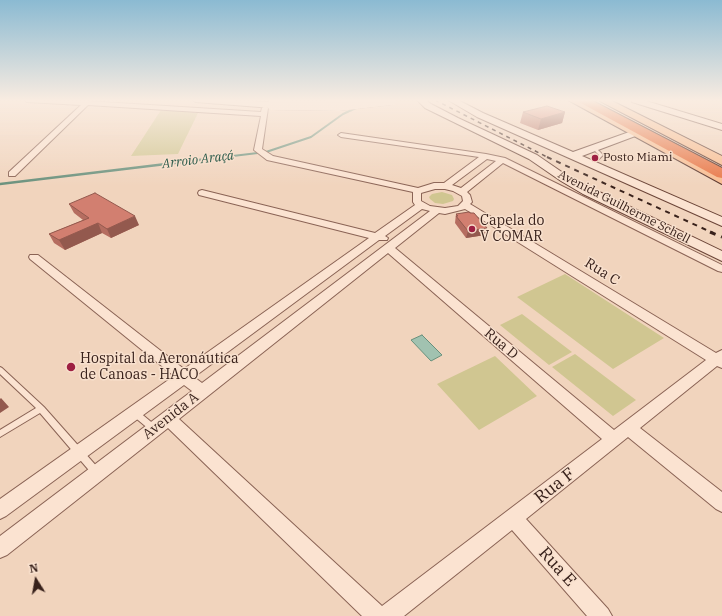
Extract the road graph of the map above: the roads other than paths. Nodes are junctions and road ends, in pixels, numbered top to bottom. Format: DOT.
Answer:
graph roads {
  1 [pos="59,129"];
  2 [pos="261,129"];
  3 [pos="477,129"];
  4 [pos="480,129"];
  5 [pos="511,129"];
  6 [pos="629,129"];
  7 [pos="642,129"];
  8 [pos="645,129"];
  9 [pos="660,129"];
  10 [pos="635,132"];
  11 [pos="341,135"];
  12 [pos="673,144"];
  13 [pos="594,148"];
  14 [pos="486,156"];
  15 [pos="572,156"];
  16 [pos="502,160"];
  17 [pos="722,161"];
  18 [pos="588,163"];
  19 [pos="722,167"];
  20 [pos="12,174"];
  21 [pos="722,174"];
  22 [pos="722,180"];
  23 [pos="446,186"];
  24 [pos="418,191"];
  25 [pos="462,192"];
  26 [pos="202,193"];
  27 [pos="421,205"];
  28 [pos="465,205"];
  29 [pos="436,211"];
  30 [pos="722,222"];
  31 [pos="378,236"];
  32 [pos="391,245"];
  33 [pos="722,250"];
  34 [pos="34,257"];
  35 [pos="722,257"];
  36 [pos="722,269"];
  37 [pos="720,359"];
  38 [pos="0,370"];
  39 [pos="184,376"];
  40 [pos="202,391"];
  41 [pos="41,409"];
  42 [pos="135,412"];
  43 [pos="168,418"];
  44 [pos="628,428"];
  45 [pos="154,429"];
  46 [pos="0,434"];
  47 [pos="614,439"];
  48 [pos="79,453"];
  49 [pos="96,473"];
  50 [pos="722,503"];
  51 [pos="0,510"];
  52 [pos="513,518"];
  53 [pos="0,548"];
  54 [pos="377,616"];
  55 [pos="387,616"];
  56 [pos="601,616"];
  1 -- 20 [label="street"];
  2 -- 24 [label="street"];
  3 -- 35 [label="main road, Avenida Guilherme Schell"];
  4 -- 33 [label="main road, Avenida Guilherme Schell"];
  5 -- 15 [label="main road"];
  6 -- 10 [label="main road"];
  7 -- 12 [label="highway"];
  8 -- 12 [label="highway"];
  9 -- 17 [label="main road"];
  10 -- 13 [label="main road"];
  10 -- 22 [label="main road"];
  11 -- 14 [label="street"];
  12 -- 19 [label="highway"];
  12 -- 21 [label="highway"];
  13 -- 15 [label="main road"];
  13 -- 18 [label="lane"];
  14 -- 16 [label="street"];
  14 -- 23 [label="street"];
  15 -- 18 [label="main road"];
  16 -- 25 [label="street"];
  16 -- 36 [label="street"];
  18 -- 30 [label="main road"];
  23 -- 24 [label="street"];
  23 -- 25 [label="street"];
  24 -- 27 [label="street"];
  25 -- 28 [label="street"];
  26 -- 31 [label="street, Rua D"];
  27 -- 29 [label="street"];
  27 -- 31 [label="street, Avenida A"];
  28 -- 29 [label="street"];
  28 -- 37 [label="street, Rua C"];
  29 -- 32 [label="street, Avenida A"];
  31 -- 32 [label="street, Rua D"];
  31 -- 39 [label="street, Avenida A"];
  32 -- 40 [label="street, Avenida A"];
  32 -- 47 [label="street, Rua D"];
  34 -- 39 [label="street"];
  37 -- 44 [label="street, Rua F"];
  38 -- 41 [label="lane"];
  39 -- 40 [label="street"];
  39 -- 42 [label="street, Avenida A"];
  40 -- 43 [label="street, Avenida A"];
  41 -- 46 [label="lane"];
  41 -- 48 [label="lane"];
  42 -- 45 [label="lane"];
  42 -- 48 [label="street, Avenida A"];
  43 -- 45 [label="street, Avenida A"];
  43 -- 54 [label="street"];
  44 -- 47 [label="street, Rua F"];
  44 -- 50 [label="street"];
  45 -- 49 [label="street, Avenida A"];
  47 -- 52 [label="street, Rua F"];
  48 -- 49 [label="lane"];
  48 -- 51 [label="street, Avenida A"];
  49 -- 53 [label="street, Avenida A"];
  52 -- 55 [label="street, Rua F"];
  52 -- 56 [label="street, Rua E"];
}
